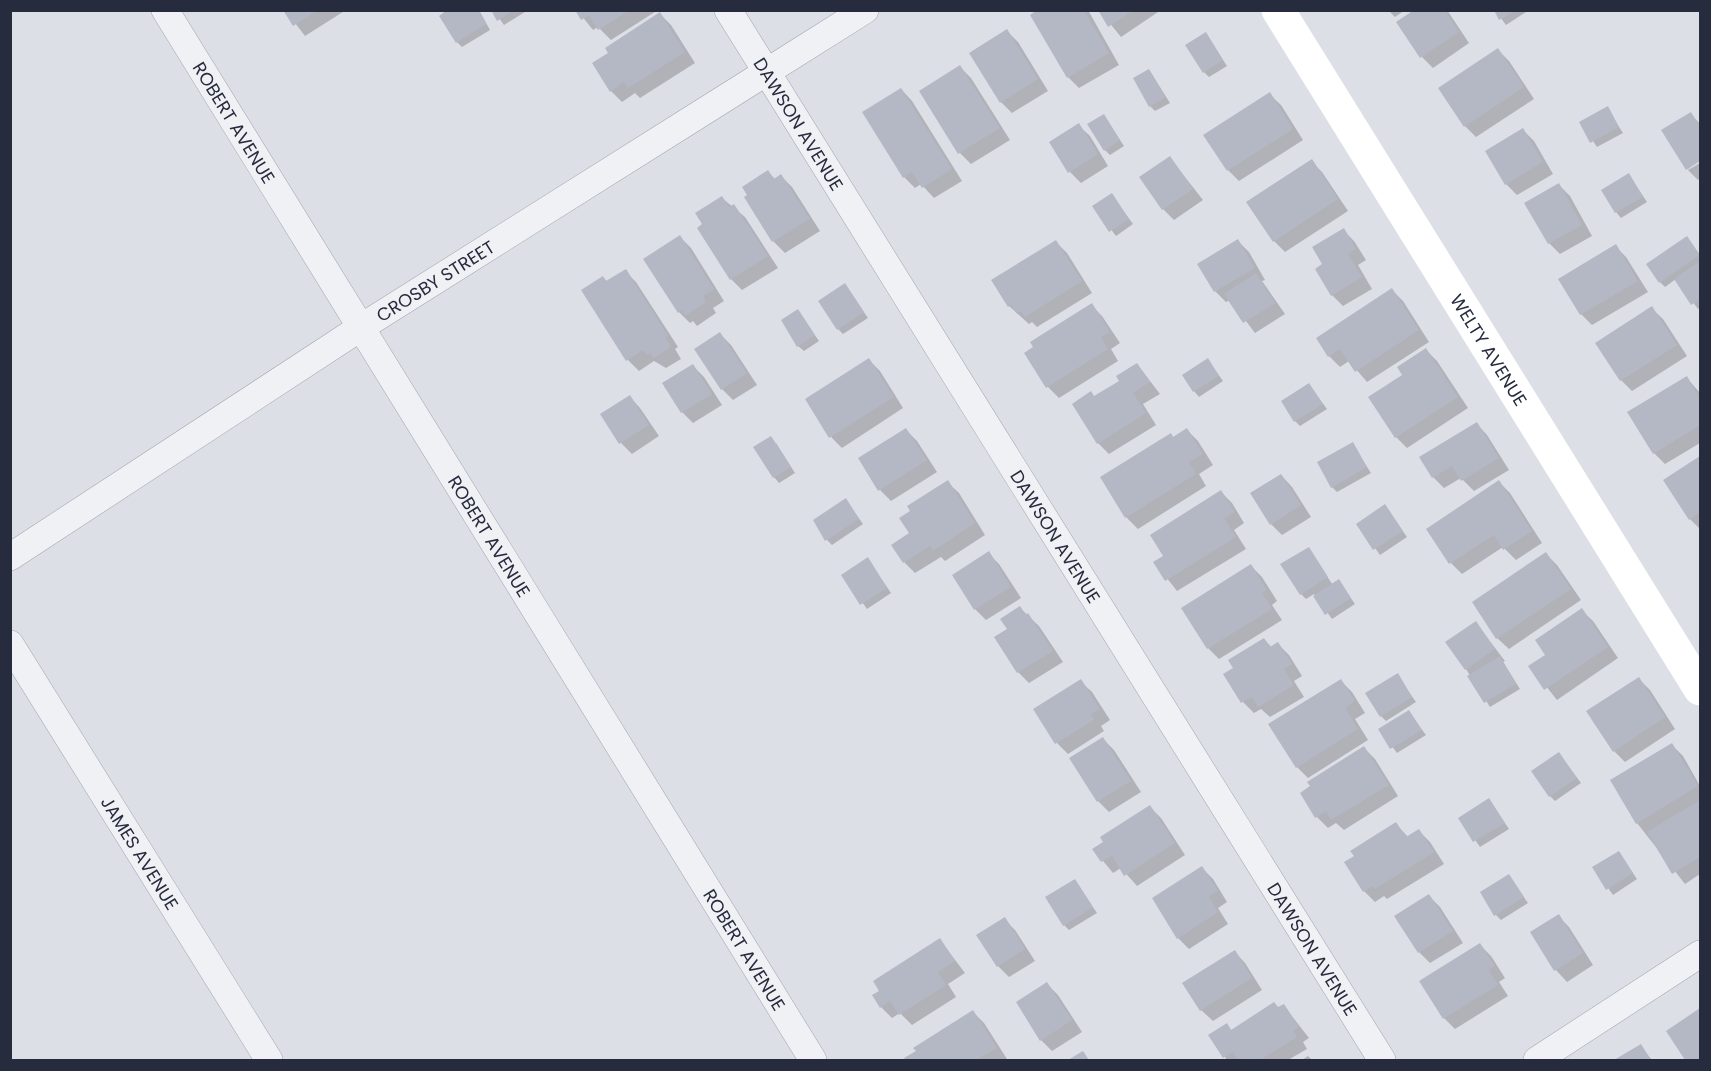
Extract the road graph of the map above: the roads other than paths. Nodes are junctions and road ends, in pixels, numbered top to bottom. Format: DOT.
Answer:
graph roads {
  1 [pos="165,10"];
  2 [pos="728,10"];
  3 [pos="864,10"];
  4 [pos="1278,10"];
  5 [pos="767,72"];
  6 [pos="360,328"];
  7 [pos="10,557"];
  8 [pos="10,644"];
  9 [pos="1701,689"];
  10 [pos="1701,954"];
  11 [pos="269,1060"];
  12 [pos="813,1060"];
  13 [pos="1382,1060"];
  14 [pos="1537,1060"];
  1 -- 6 [label="street, ROBERT AVENUE"];
  2 -- 5 [label="street, DAWSON AVENUE"];
  3 -- 5 [label="street, CROSBY STREET"];
  4 -- 9 [label="street, WELTY AVENUE"];
  5 -- 6 [label="street, CROSBY STREET"];
  5 -- 13 [label="street, DAWSON AVENUE"];
  6 -- 7 [label="street, CROSBY STREET"];
  6 -- 12 [label="street, ROBERT AVENUE"];
  8 -- 11 [label="street, JAMES AVENUE"];
  10 -- 14 [label="street"];
}
